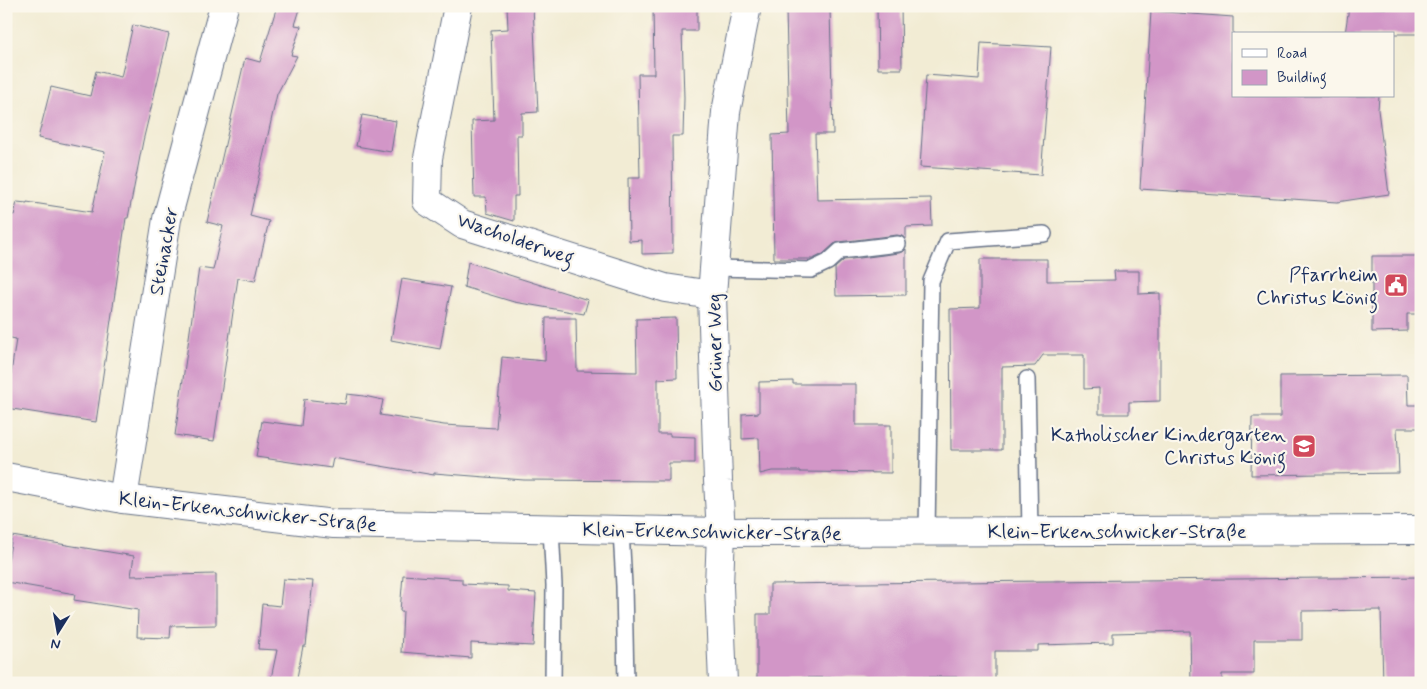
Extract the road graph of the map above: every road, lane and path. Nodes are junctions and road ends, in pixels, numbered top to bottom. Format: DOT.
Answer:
graph roads {
  1 [pos="224,6"];
  2 [pos="458,6"];
  3 [pos="747,6"];
  4 [pos="1044,234"];
  5 [pos="898,244"];
  6 [pos="713,281"];
  7 [pos="1027,379"];
  8 [pos="6,477"];
  9 [pos="123,499"];
  10 [pos="551,529"];
  11 [pos="621,530"];
  12 [pos="1421,530"];
  13 [pos="1030,531"];
  14 [pos="722,532"];
  15 [pos="927,532"];
  16 [pos="553,683"];
  17 [pos="626,683"];
  18 [pos="723,683"];
  1 -- 9 [label="street, Steinacker"];
  2 -- 6 [label="street, Wacholderweg"];
  3 -- 6 [label="street, Grüner Weg"];
  4 -- 15 [label="lane"];
  5 -- 6 [label="lane"];
  6 -- 14 [label="street, Grüner Weg"];
  7 -- 13 [label="lane"];
  8 -- 9 [label="street, Klein-Erkenschwicker-Straße"];
  9 -- 10 [label="street, Klein-Erkenschwicker-Straße"];
  10 -- 11 [label="street, Klein-Erkenschwicker-Straße"];
  10 -- 16 [label="lane"];
  11 -- 14 [label="street, Klein-Erkenschwicker-Straße"];
  11 -- 17 [label="lane"];
  12 -- 13 [label="street, Klein-Erkenschwicker-Straße"];
  13 -- 15 [label="street, Klein-Erkenschwicker-Straße"];
  14 -- 15 [label="street, Klein-Erkenschwicker-Straße"];
  14 -- 18 [label="street, Grüner Weg"];
}
